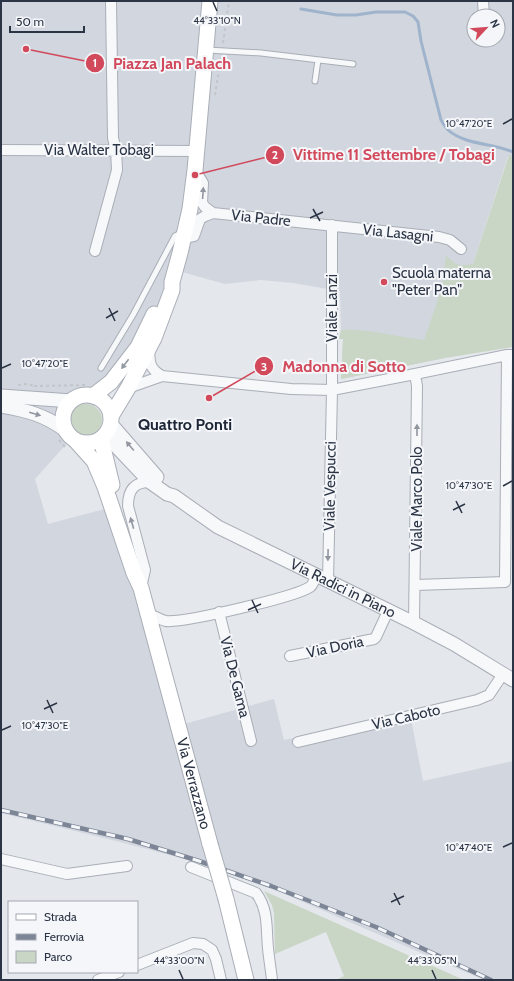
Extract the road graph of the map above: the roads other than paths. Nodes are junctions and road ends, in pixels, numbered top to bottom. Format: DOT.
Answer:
graph roads {
  1 [pos="111,1"];
  2 [pos="210,1"];
  3 [pos="206,50"];
  4 [pos="318,60"];
  5 [pos="353,64"];
  6 [pos="315,81"];
  7 [pos="1,150"];
  8 [pos="116,150"];
  9 [pos="197,151"];
  10 [pos="195,170"];
  11 [pos="213,213"];
  12 [pos="332,225"];
  13 [pos="184,234"];
  14 [pos="461,249"];
  15 [pos="96,251"];
  16 [pos="172,282"];
  17 [pos="149,347"];
  18 [pos="510,355"];
  19 [pos="101,368"];
  20 [pos="415,374"];
  21 [pos="162,376"];
  22 [pos="128,388"];
  23 [pos="93,389"];
  24 [pos="332,390"];
  25 [pos="1,396"];
  26 [pos="72,400"];
  27 [pos="1,406"];
  28 [pos="111,420"];
  29 [pos="71,436"];
  30 [pos="102,438"];
  31 [pos="150,482"];
  32 [pos="174,496"];
  33 [pos="322,579"];
  34 [pos="416,585"];
  35 [pos="141,588"];
  36 [pos="219,612"];
  37 [pos="388,612"];
  38 [pos="149,614"];
  39 [pos="414,623"];
  40 [pos="290,656"];
  41 [pos="508,677"];
  42 [pos="251,741"];
  43 [pos="298,742"];
  44 [pos="1,859"];
  45 [pos="127,866"];
  46 [pos="191,867"];
  47 [pos="138,965"];
  48 [pos="116,973"];
  49 [pos="98,980"];
  50 [pos="221,980"];
  51 [pos="246,980"];
  52 [pos="272,980"];
  1 -- 8 [label="street"];
  2 -- 3 [label="main road"];
  3 -- 4 [label="lane"];
  3 -- 9 [label="main road"];
  4 -- 5 [label="lane"];
  4 -- 6 [label="lane"];
  7 -- 8 [label="street, Via Walter Tobagi"];
  8 -- 9 [label="street, Via Walter Tobagi"];
  8 -- 15 [label="street"];
  9 -- 10 [label="main road"];
  11 -- 10 [label="street, Via Padre, one-way"];
  10 -- 13 [label="main road"];
  11 -- 12 [label="street, Via Padre"];
  11 -- 13 [label="street, Via Padre"];
  12 -- 14 [label="street, Via Lasagni"];
  12 -- 24 [label="street, Viale Lanzi"];
  13 -- 16 [label="main road"];
  13 -- 19 [label="lane"];
  16 -- 17 [label="main road"];
  16 -- 23 [label="main road, one-way"];
  17 -- 21 [label="street"];
  17 -- 22 [label="main road"];
  18 -- 20 [label="street"];
  18 -- 34 [label="street"];
  20 -- 24 [label="street"];
  34 -- 20 [label="street, Viale Marco Polo, one-way"];
  21 -- 22 [label="street"];
  21 -- 24 [label="street"];
  22 -- 28 [label="main road"];
  23 -- 26 [label="main road"];
  23 -- 28 [label="main road, Via Radici in Piano"];
  24 -- 33 [label="street, Viale Vespucci, one-way"];
  25 -- 26 [label="street"];
  26 -- 29 [label="main road"];
  27 -- 29 [label="street, one-way"];
  28 -- 30 [label="main road"];
  32 -- 28 [label="street, Via Radici in Piano, one-way"];
  29 -- 30 [label="main road"];
  29 -- 35 [label="main road, Via Verrazzano"];
  30 -- 31 [label="street, Via Radici in Piano"];
  30 -- 35 [label="main road, Via Verrazzano"];
  31 -- 32 [label="street, Via Radici in Piano"];
  35 -- 31 [label="street, Via Verrazzano, one-way"];
  32 -- 33 [label="street, Via Radici in Piano"];
  33 -- 36 [label="street"];
  33 -- 37 [label="street, Via Radici in Piano"];
  34 -- 39 [label="street, Viale Marco Polo"];
  35 -- 38 [label="main road, Via Verrazzano"];
  36 -- 38 [label="street"];
  36 -- 42 [label="street, Via De Gama"];
  37 -- 39 [label="street, Via Radici in Piano"];
  37 -- 40 [label="street, Via Doria"];
  38 -- 51 [label="main road, Via Verrazzano, bridge"];
  39 -- 41 [label="street, Via Radici in Piano"];
  41 -- 43 [label="street, Via Caboto"];
  44 -- 45 [label="street"];
  46 -- 52 [label="street"];
  47 -- 50 [label="street"];
  48 -- 49 [label="street"];
}
